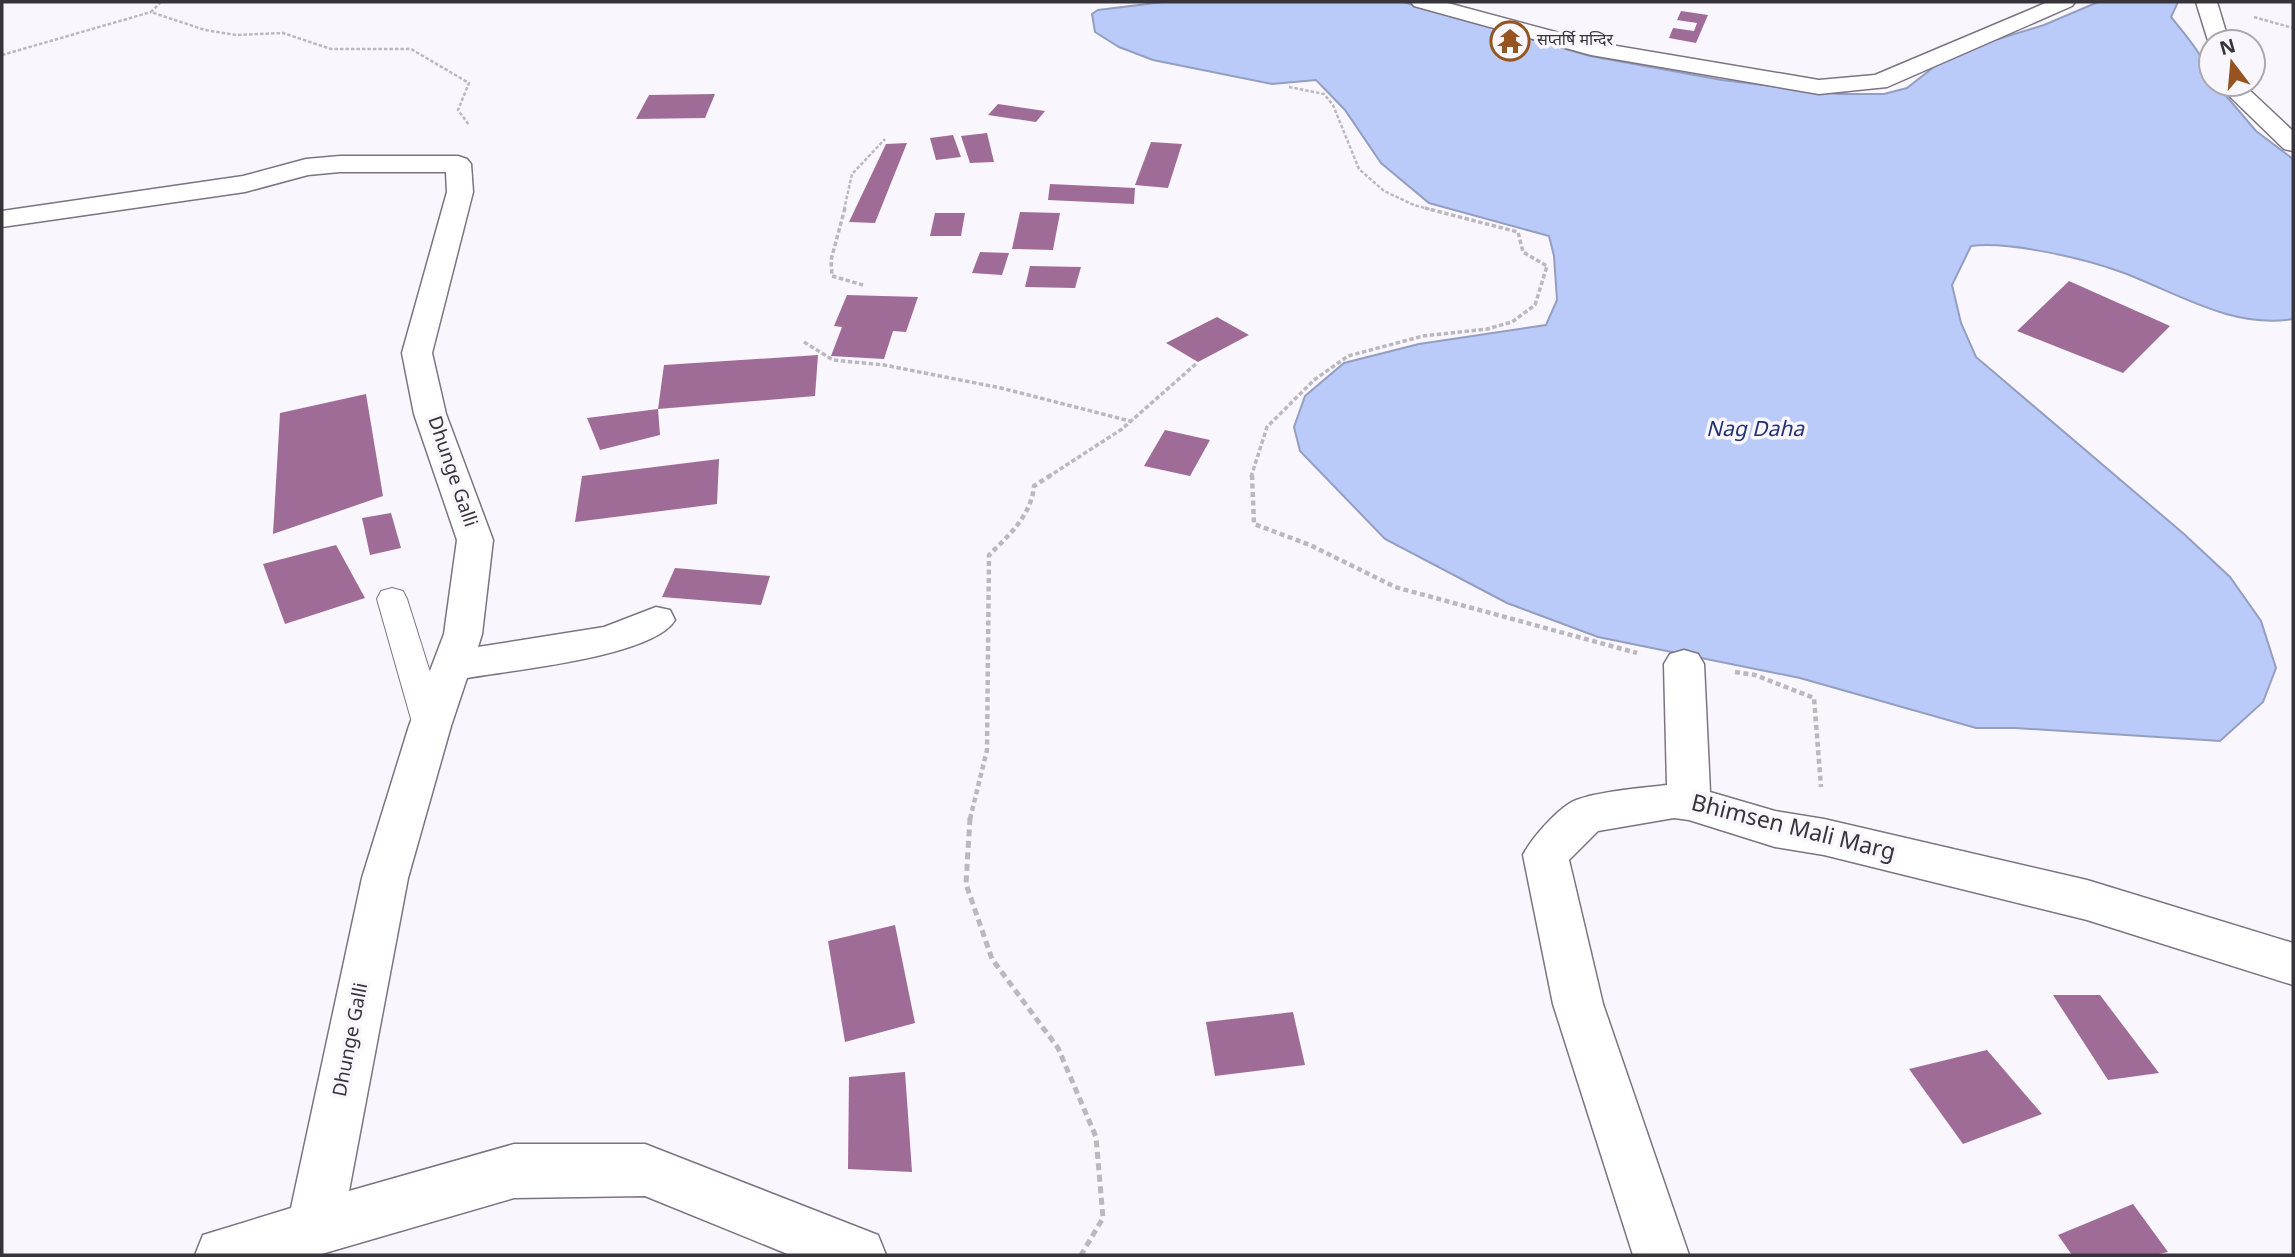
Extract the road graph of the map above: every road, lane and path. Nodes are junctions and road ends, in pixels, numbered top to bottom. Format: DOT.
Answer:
graph roads {
  1 [pos="160,2"];
  2 [pos="1421,2"];
  3 [pos="2065,2"];
  4 [pos="2206,2"];
  5 [pos="151,12"];
  6 [pos="2215,28"];
  7 [pos="2,55"];
  8 [pos="1289,87"];
  9 [pos="2244,98"];
  10 [pos="471,127"];
  11 [pos="885,139"];
  12 [pos="2293,144"];
  13 [pos="2,219"];
  14 [pos="863,285"];
  15 [pos="803,342"];
  16 [pos="1197,363"];
  17 [pos="1131,421"];
  18 [pos="392,599"];
  19 [pos="656,620"];
  20 [pos="1684,664"];
  21 [pos="452,666"];
  22 [pos="430,726"];
  23 [pos="1689,803"];
  24 [pos="1824,837"];
  25 [pos="2293,964"];
  26 [pos="314,1229"];
  27 [pos="223,1255"];
  28 [pos="859,1255"];
  29 [pos="1082,1255"];
  30 [pos="1661,1255"];
  1 -- 5 [label="path"];
  2 -- 3 [label="street"];
  4 -- 6 [label="street"];
  5 -- 7 [label="path"];
  5 -- 10 [label="path"];
  8 -- 20 [label="path"];
  9 -- 12 [label="street"];
  11 -- 14 [label="path"];
  13 -- 21 [label="street, Dhunge Galli"];
  15 -- 17 [label="path"];
  16 -- 17 [label="path"];
  17 -- 29 [label="path"];
  18 -- 22 [label="lane"];
  19 -- 21 [label="street"];
  20 -- 23 [label="street"];
  20 -- 24 [label="path"];
  21 -- 22 [label="street, Dhunge Galli"];
  22 -- 26 [label="street, Dhunge Galli"];
  23 -- 24 [label="street, Bhimsen Mali Marg"];
  23 -- 30 [label="street, Bhimsen Mali Marg"];
  24 -- 25 [label="street, Bhimsen Mali Marg"];
  26 -- 27 [label="street"];
  26 -- 28 [label="street"];
}
